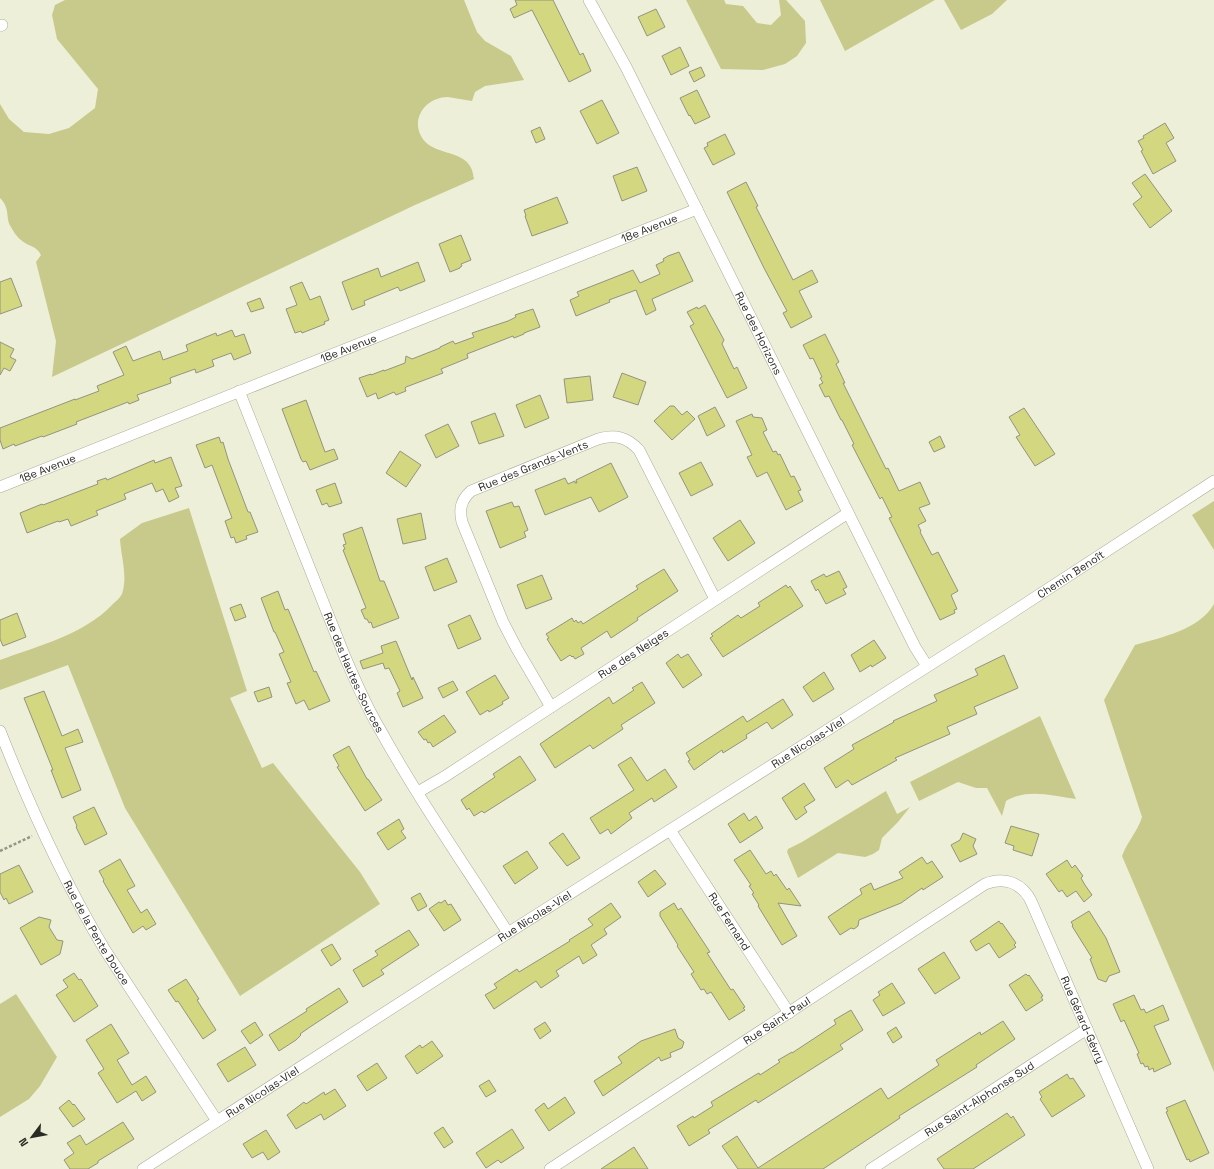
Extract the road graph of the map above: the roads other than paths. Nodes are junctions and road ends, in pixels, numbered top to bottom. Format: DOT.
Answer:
graph roads {
  1 [pos="589,0"];
  2 [pos="697,209"];
  3 [pos="239,391"];
  4 [pos="1214,481"];
  5 [pos="0,487"];
  6 [pos="848,513"];
  7 [pos="715,599"];
  8 [pos="927,666"];
  9 [pos="551,707"];
  10 [pos="0,731"];
  11 [pos="418,792"];
  12 [pos="670,830"];
  13 [pos="1006,881"];
  14 [pos="508,932"];
  15 [pos="789,1013"];
  16 [pos="1087,1029"];
  17 [pos="217,1121"];
  18 [pos="143,1169"];
  19 [pos="550,1169"];
  20 [pos="871,1169"];
  21 [pos="1148,1169"];
  1 -- 2 [label="street, Rue des Horizons"];
  2 -- 3 [label="street, 18e Avenue"];
  2 -- 6 [label="street, Rue des Horizons"];
  3 -- 5 [label="street, 18e Avenue"];
  3 -- 11 [label="street, Rue des Hautes-Sources"];
  4 -- 8 [label="street, Chemin Benoît"];
  6 -- 7 [label="street, Rue des Neiges"];
  6 -- 8 [label="street, Rue des Horizons"];
  7 -- 9 [label="street, Rue des Neiges"];
  7 -- 9 [label="street, Rue des Grands-Vents"];
  8 -- 12 [label="street, Rue Nicolas-Viel"];
  9 -- 11 [label="street, Rue des Neiges"];
  10 -- 17 [label="street, Rue de la Pente Douce"];
  11 -- 14 [label="street, Rue des Hautes-Sources"];
  12 -- 14 [label="street, Rue Nicolas-Viel"];
  12 -- 15 [label="street, Rue Fernand"];
  13 -- 15 [label="street, Rue Saint-Paul"];
  13 -- 16 [label="street, Rue Gérard-Gévry"];
  14 -- 17 [label="street, Rue Nicolas-Viel"];
  15 -- 19 [label="street, Rue Saint-Paul"];
  16 -- 20 [label="street, Rue Saint-Alphonse Sud"];
  16 -- 21 [label="street, Rue Gérard-Gévry"];
  17 -- 18 [label="street, Rue Nicolas-Viel"];
}
